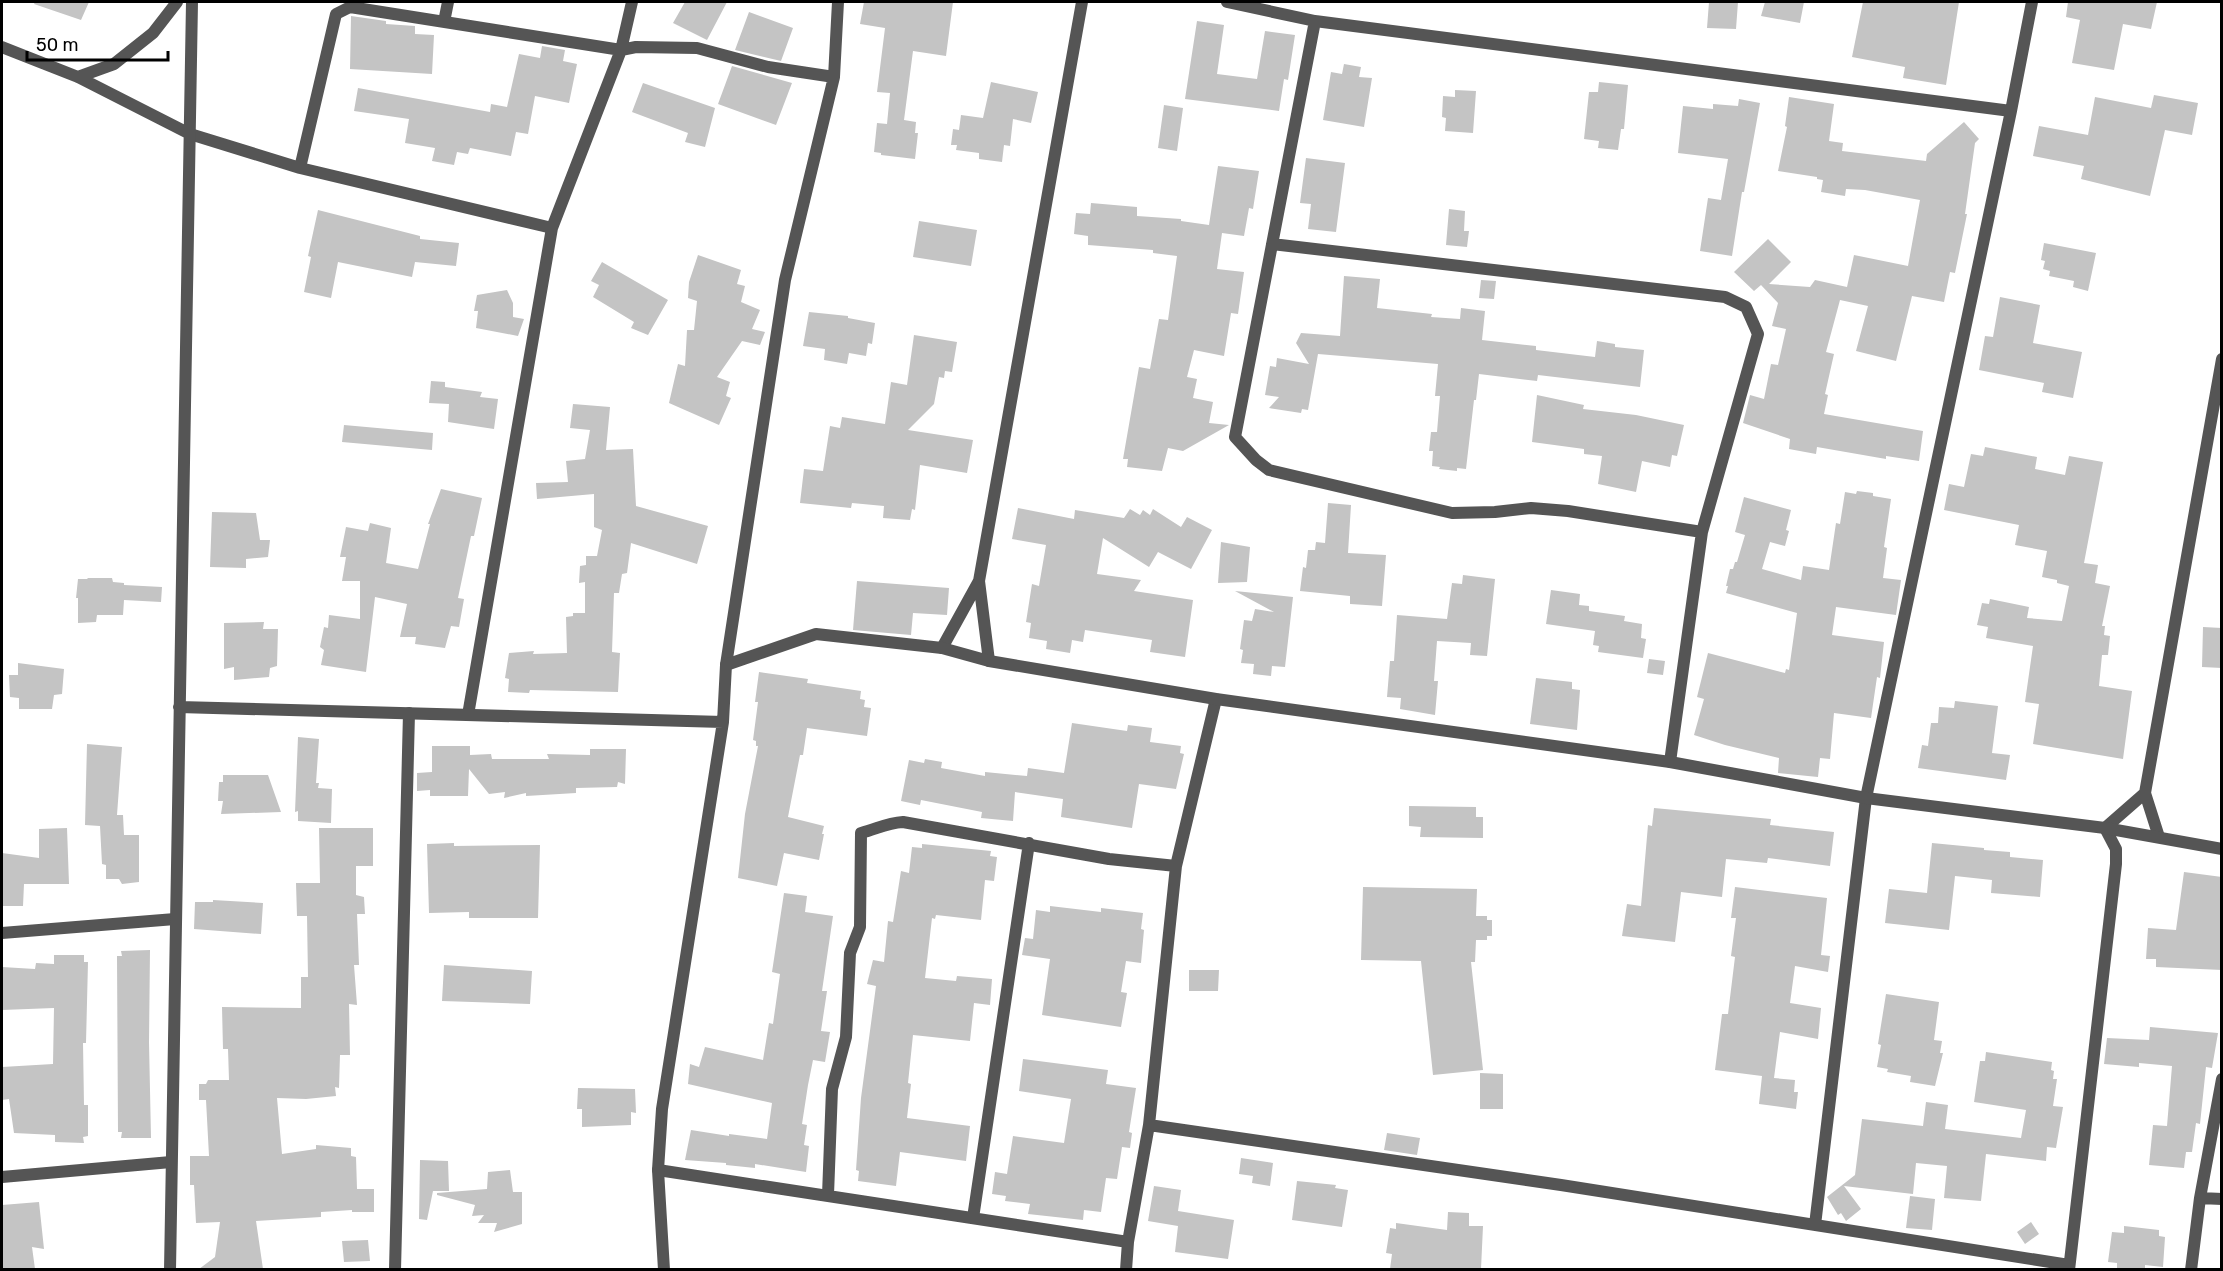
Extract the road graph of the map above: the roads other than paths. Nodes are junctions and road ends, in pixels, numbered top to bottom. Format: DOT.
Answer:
graph roads {
  1 [pos="177,2"];
  2 [pos="192,2"];
  3 [pos="447,2"];
  4 [pos="632,2"];
  5 [pos="838,2"];
  6 [pos="1082,2"];
  7 [pos="1227,2"];
  8 [pos="2032,2"];
  9 [pos="1315,21"];
  10 [pos="444,22"];
  11 [pos="2,47"];
  12 [pos="621,50"];
  13 [pos="78,77"];
  14 [pos="834,77"];
  15 [pos="2011,111"];
  16 [pos="190,134"];
  17 [pos="300,168"];
  18 [pos="552,228"];
  19 [pos="1272,244"];
  20 [pos="2222,359"];
  21 [pos="1702,532"];
  22 [pos="979,581"];
  23 [pos="942,648"];
  24 [pos="989,661"];
  25 [pos="726,665"];
  26 [pos="1216,699"];
  27 [pos="178,707"];
  28 [pos="409,713"];
  29 [pos="468,715"];
  30 [pos="723,722"];
  31 [pos="1670,762"];
  32 [pos="2145,793"];
  33 [pos="1866,798"];
  34 [pos="2105,828"];
  35 [pos="2159,837"];
  36 [pos="1029,843"];
  37 [pos="2222,849"];
  38 [pos="1176,866"];
  39 [pos="175,919"];
  40 [pos="2,933"];
  41 [pos="2222,1079"];
  42 [pos="1149,1125"];
  43 [pos="171,1162"];
  44 [pos="658,1170"];
  45 [pos="2,1177"];
  46 [pos="828,1195"];
  47 [pos="2200,1198"];
  48 [pos="2222,1199"];
  49 [pos="973,1218"];
  50 [pos="1815,1225"];
  51 [pos="1128,1242"];
  52 [pos="2069,1267"];
  53 [pos="170,1269"];
  54 [pos="395,1269"];
  55 [pos="664,1269"];
  56 [pos="1126,1269"];
  57 [pos="2191,1269"];
  1 -- 13 [label="street"];
  2 -- 16 [label="street"];
  3 -- 10 [label="street"];
  4 -- 12 [label="street"];
  5 -- 14 [label="street"];
  6 -- 22 [label="street"];
  7 -- 9 [label="street"];
  8 -- 15 [label="street"];
  9 -- 15 [label="street"];
  9 -- 19 [label="street"];
  10 -- 12 [label="street"];
  10 -- 17 [label="street"];
  11 -- 13 [label="street"];
  12 -- 14 [label="street"];
  12 -- 18 [label="street"];
  13 -- 16 [label="street"];
  14 -- 25 [label="street"];
  15 -- 33 [label="street"];
  16 -- 17 [label="street"];
  16 -- 27 [label="street"];
  17 -- 18 [label="street"];
  18 -- 29 [label="street"];
  19 -- 21 [label="street"];
  19 -- 21 [label="street"];
  20 -- 32 [label="street"];
  21 -- 31 [label="street"];
  22 -- 23 [label="street"];
  22 -- 24 [label="street"];
  23 -- 24 [label="street"];
  23 -- 25 [label="street"];
  24 -- 26 [label="street"];
  25 -- 30 [label="street"];
  26 -- 31 [label="street"];
  26 -- 38 [label="street"];
  27 -- 28 [label="street"];
  27 -- 39 [label="street"];
  28 -- 29 [label="street"];
  28 -- 54 [label="street"];
  29 -- 30 [label="street"];
  30 -- 44 [label="street"];
  31 -- 33 [label="street"];
  32 -- 34 [label="street"];
  32 -- 35 [label="street"];
  33 -- 34 [label="street"];
  33 -- 50 [label="street"];
  34 -- 35 [label="street"];
  34 -- 52 [label="street"];
  35 -- 37 [label="street"];
  36 -- 38 [label="street"];
  36 -- 46 [label="street"];
  36 -- 49 [label="street"];
  38 -- 42 [label="street"];
  39 -- 40 [label="street"];
  39 -- 43 [label="street"];
  41 -- 47 [label="street"];
  42 -- 50 [label="street"];
  42 -- 51 [label="street"];
  43 -- 45 [label="street"];
  43 -- 53 [label="street"];
  44 -- 46 [label="street"];
  44 -- 55 [label="street"];
  46 -- 49 [label="street"];
  47 -- 48 [label="street"];
  47 -- 57 [label="street"];
  49 -- 51 [label="street"];
  50 -- 52 [label="street"];
  51 -- 56 [label="street"];
}
